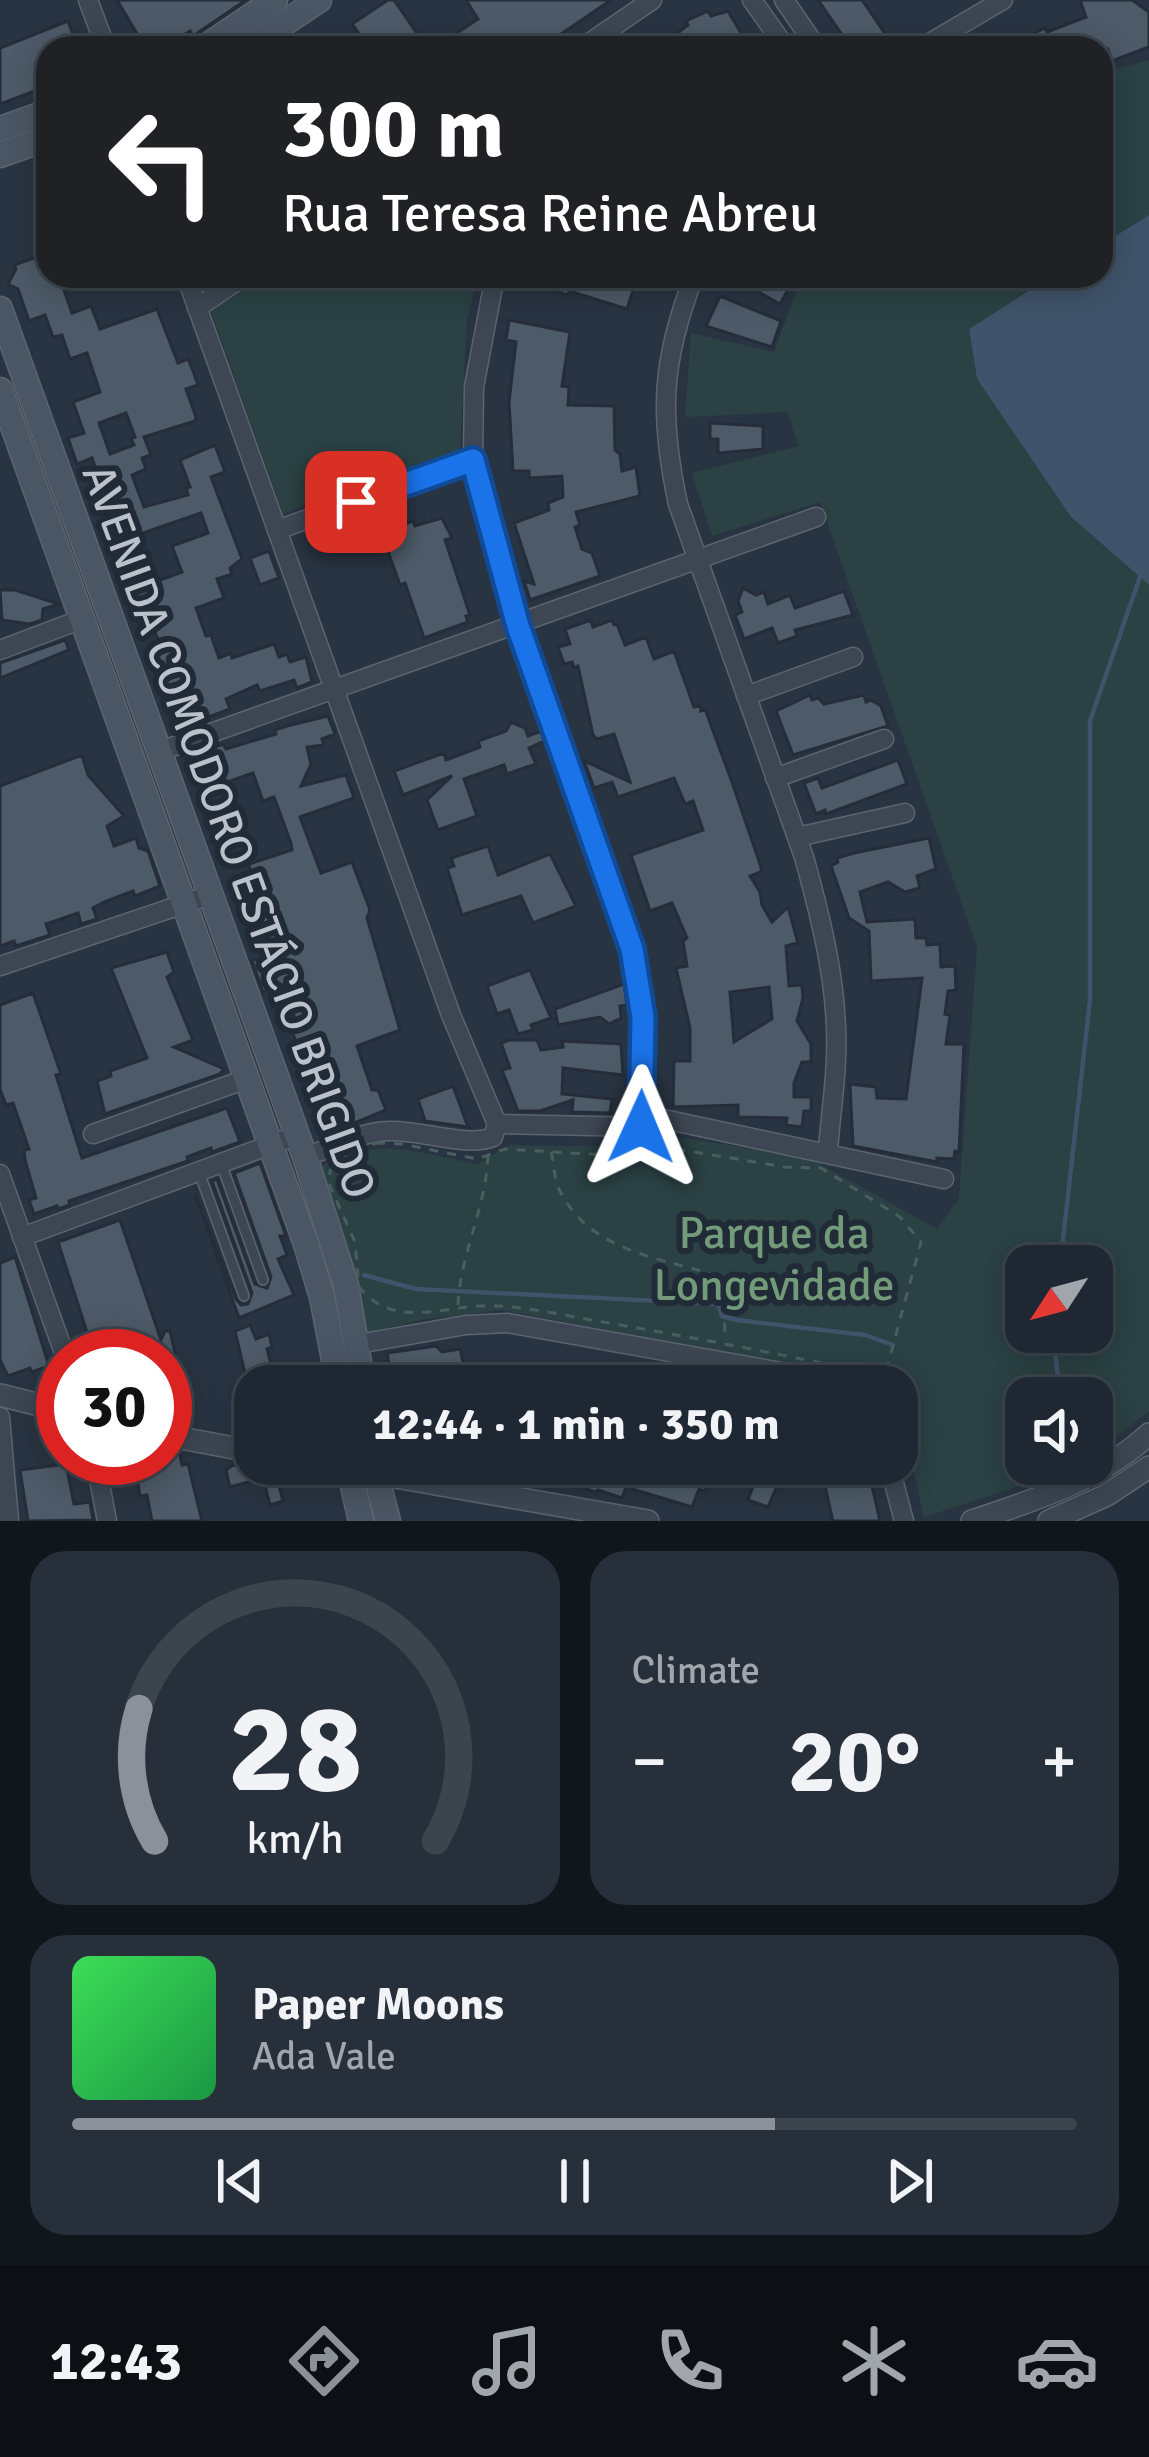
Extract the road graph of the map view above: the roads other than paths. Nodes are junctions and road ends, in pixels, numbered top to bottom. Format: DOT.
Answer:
graph roads {
  1 [pos="88,0"];
  2 [pos="275,0"];
  3 [pos="319,0"];
  4 [pos="652,0"];
  5 [pos="752,0"];
  6 [pos="784,0"];
  7 [pos="1004,0"];
  8 [pos="102,36"];
  9 [pos="244,36"];
  10 [pos="250,36"];
  11 [pos="601,36"];
  12 [pos="778,36"];
  13 [pos="809,36"];
  14 [pos="942,36"];
  15 [pos="36,116"];
  16 [pos="0,130"];
  17 [pos="36,141"];
  18 [pos="0,154"];
  19 [pos="190,288"];
  20 [pos="226,288"];
  21 [pos="493,288"];
  22 [pos="690,288"];
  23 [pos="197,308"];
  24 [pos="0,309"];
  25 [pos="10,404"];
  26 [pos="473,460"];
  27 [pos="816,517"];
  28 [pos="278,530"];
  29 [pos="698,561"];
  30 [pos="82,619"];
  31 [pos="518,626"];
  32 [pos="0,650"];
  33 [pos="853,657"];
  34 [pos="335,690"];
  35 [pos="746,696"];
  36 [pos="884,739"];
  37 [pos="158,752"];
  38 [pos="775,778"];
  39 [pos="905,813"];
  40 [pos="797,837"];
  41 [pos="210,896"];
  42 [pos="184,904"];
  43 [pos="0,966"];
  44 [pos="248,1078"];
  45 [pos="497,1124"];
  46 [pos="641,1127"];
  47 [pos="93,1134"];
  48 [pos="272,1144"];
  49 [pos="301,1146"];
  50 [pos="828,1151"];
  51 [pos="220,1163"];
  52 [pos="199,1171"];
  53 [pos="0,1174"];
  54 [pos="944,1179"];
  55 [pos="22,1237"];
  56 [pos="263,1280"];
  57 [pos="244,1296"];
  58 [pos="55,1329"];
  59 [pos="358,1344"];
  60 [pos="335,1365"];
  61 [pos="360,1365"];
  62 [pos="742,1365"];
  63 [pos="0,1395"];
  64 [pos="36,1405"];
  65 [pos="0,1417"];
  66 [pos="1149,1434"];
  67 [pos="192,1441"];
  68 [pos="234,1448"];
  69 [pos="1149,1467"];
  70 [pos="100,1485"];
  71 [pos="361,1485"];
  72 [pos="370,1485"];
  73 [pos="453,1485"];
  74 [pos="895,1485"];
  75 [pos="9,1521"];
  76 [pos="107,1521"];
  77 [pos="361,1521"];
  78 [pos="388,1521"];
  79 [pos="648,1521"];
  80 [pos="904,1521"];
  81 [pos="972,1521"];
  82 [pos="1048,1521"];
  1 -- 8 [label="street"];
  2 -- 9 [label="main road"];
  3 -- 10 [label="main road"];
  4 -- 11 [label="street"];
  5 -- 12 [label="street"];
  6 -- 13 [label="street"];
  7 -- 14 [label="street"];
  15 -- 16 [label="main road"];
  17 -- 18 [label="main road"];
  19 -- 23 [label="street"];
  20 -- 23 [label="street"];
  21 -- 26 [label="street"];
  22 -- 29 [label="street"];
  23 -- 28 [label="street"];
  24 -- 25 [label="main road, AVENIDA COMODORO ESTÁCIO BRIGIDO"];
  25 -- 30 [label="main road, AVENIDA COMODORO ESTÁCIO BRIGIDO"];
  25 -- 37 [label="main road, AVENIDA COMODORO ESTÁCIO BRIGIDO"];
  26 -- 28 [label="street"];
  26 -- 31 [label="street"];
  27 -- 29 [label="street"];
  28 -- 34 [label="street"];
  29 -- 31 [label="street"];
  29 -- 35 [label="street"];
  30 -- 32 [label="street"];
  30 -- 42 [label="main road, AVENIDA COMODORO ESTÁCIO BRIGIDO"];
  31 -- 34 [label="street"];
  31 -- 46 [label="street"];
  33 -- 35 [label="street"];
  34 -- 37 [label="street"];
  34 -- 45 [label="street"];
  35 -- 38 [label="street"];
  36 -- 38 [label="street"];
  37 -- 41 [label="main road, AVENIDA COMODORO ESTÁCIO BRIGIDO"];
  38 -- 40 [label="street"];
  39 -- 40 [label="street"];
  40 -- 50 [label="street"];
  41 -- 42 [label="street"];
  41 -- 49 [label="main road, AVENIDA COMODORO ESTÁCIO BRIGIDO"];
  42 -- 43 [label="street"];
  42 -- 44 [label="main road, AVENIDA COMODORO ESTÁCIO BRIGIDO"];
  44 -- 47 [label="street"];
  44 -- 48 [label="main road, AVENIDA COMODORO ESTÁCIO BRIGIDO"];
  45 -- 46 [label="street"];
  45 -- 49 [label="street"];
  46 -- 50 [label="street"];
  48 -- 49 [label="street"];
  48 -- 51 [label="street"];
  48 -- 60 [label="main road, AVENIDA COMODORO ESTÁCIO BRIGIDO"];
  49 -- 59 [label="main road, AVENIDA COMODORO ESTÁCIO BRIGIDO"];
  50 -- 54 [label="street"];
  51 -- 52 [label="street"];
  51 -- 56 [label="lane"];
  52 -- 55 [label="street"];
  52 -- 57 [label="lane"];
  53 -- 55 [label="street"];
  55 -- 58 [label="street"];
  59 -- 61 [label="main road, AVENIDA COMODORO ESTÁCIO BRIGIDO"];
  59 -- 62 [label="street"];
  63 -- 64 [label="street"];
  65 -- 75 [label="street"];
  66 -- 81 [label="street"];
  67 -- 68 [label="street"];
  69 -- 82 [label="street"];
  70 -- 76 [label="street"];
  71 -- 77 [label="main road"];
  72 -- 78 [label="main road"];
  73 -- 79 [label="street"];
  74 -- 80 [label="street"];
}
